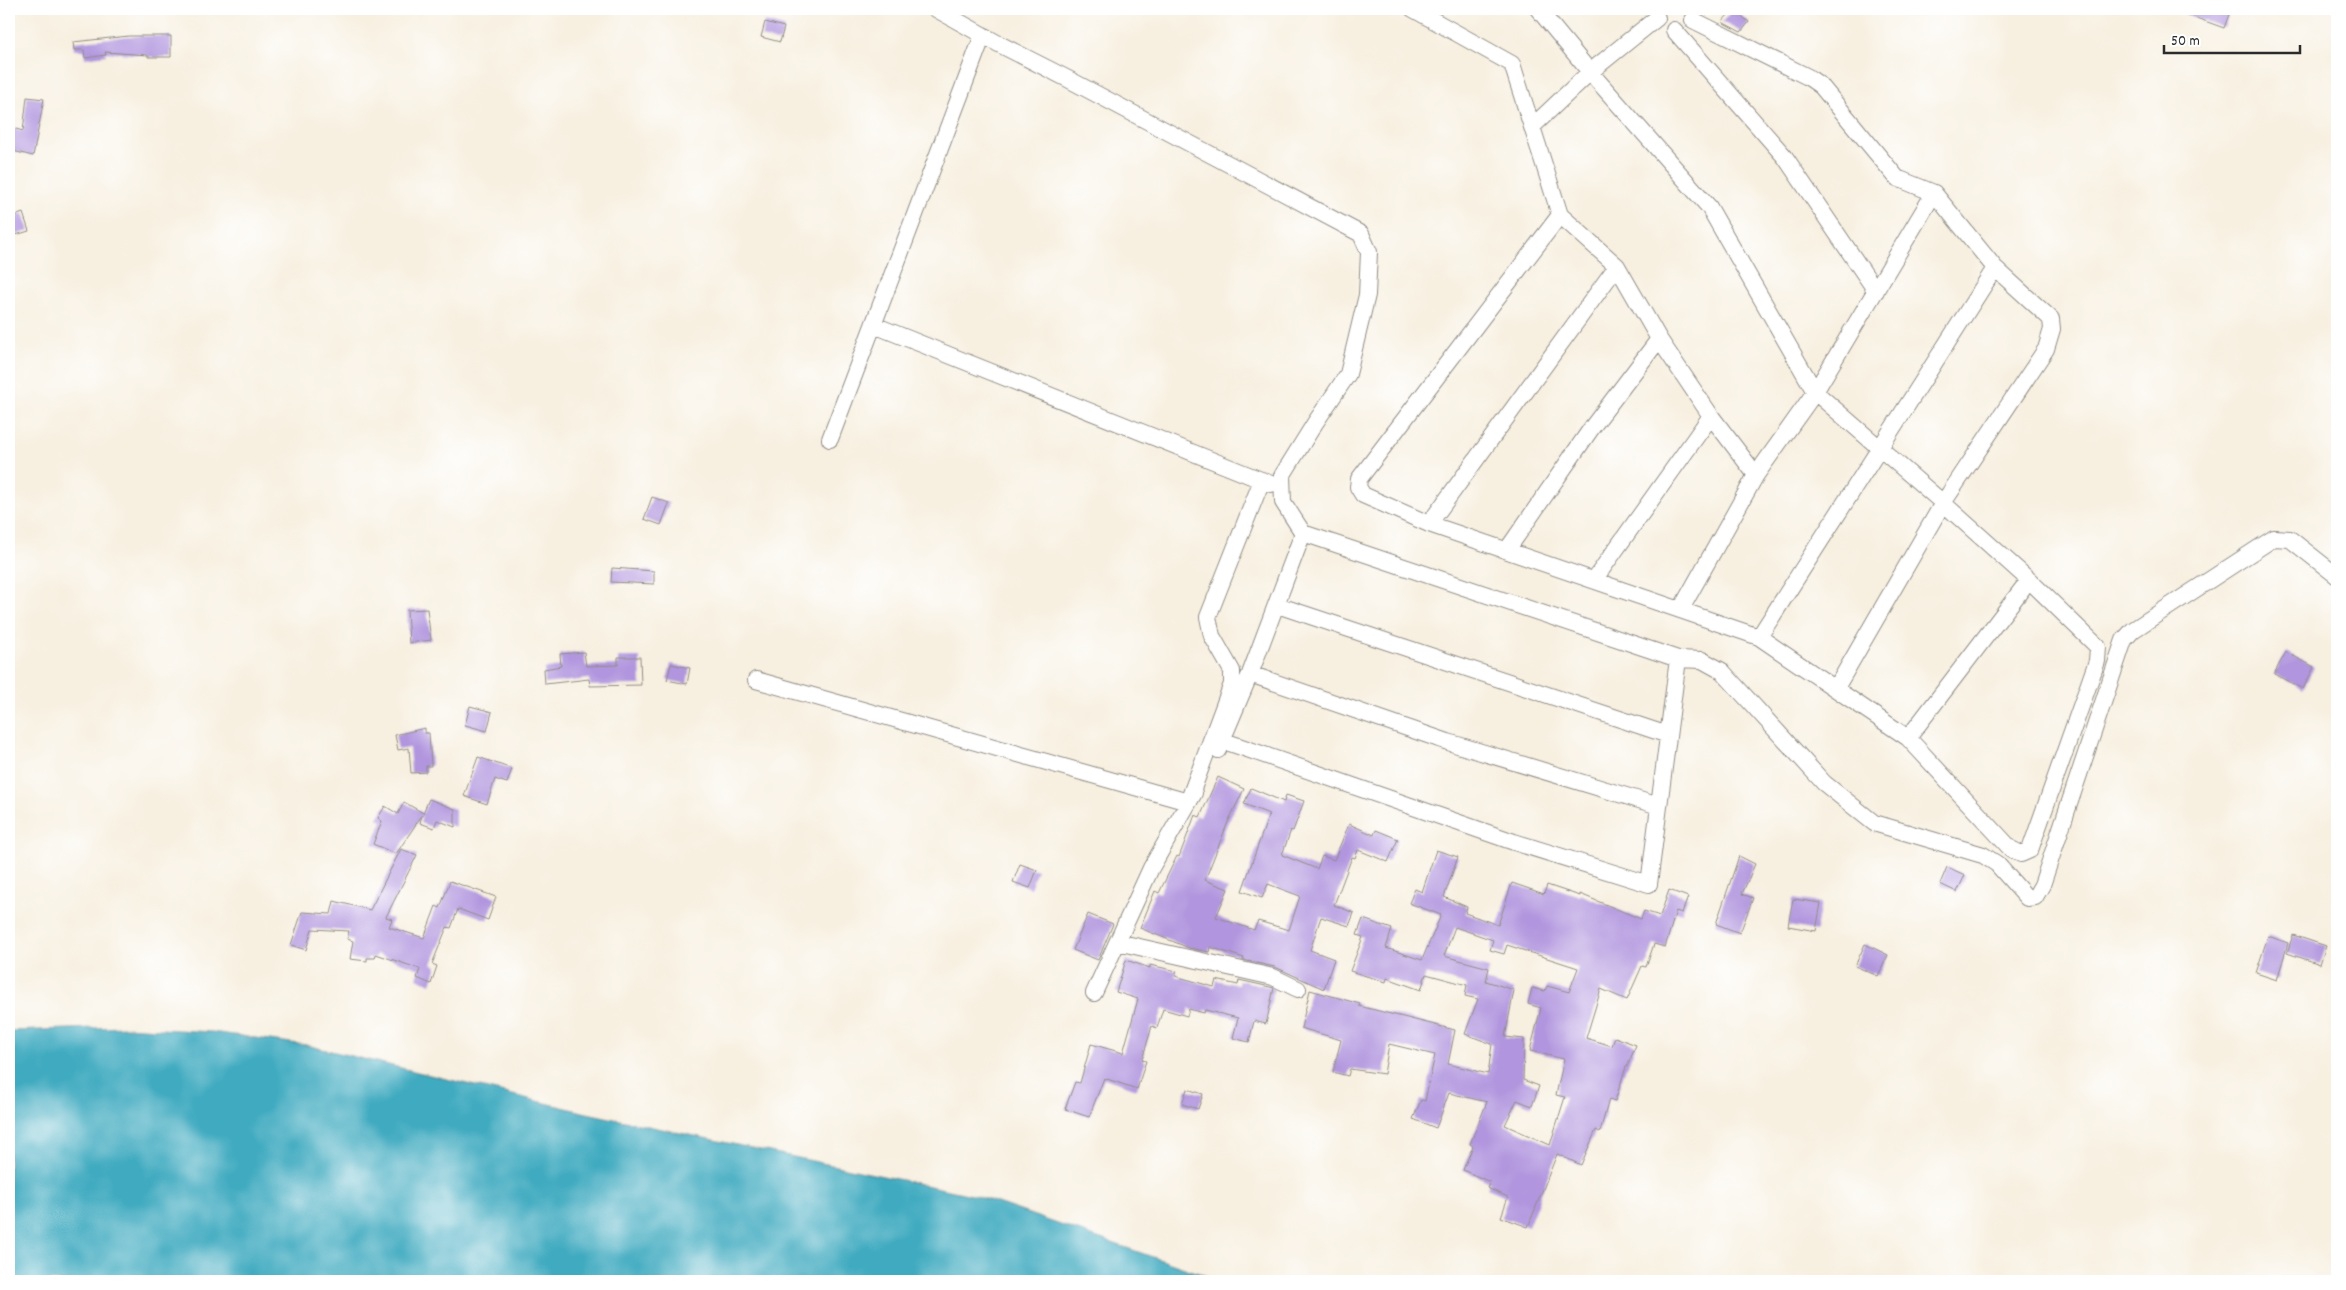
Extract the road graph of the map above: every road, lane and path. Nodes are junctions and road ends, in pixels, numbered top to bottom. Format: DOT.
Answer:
graph roads {
  1 [pos="936,9"];
  2 [pos="1413,9"];
  3 [pos="1538,9"];
  4 [pos="1656,14"];
  5 [pos="1694,14"];
  6 [pos="1674,30"];
  7 [pos="983,36"];
  8 [pos="1590,72"];
  9 [pos="1532,126"];
  10 [pos="1934,193"];
  11 [pos="1560,215"];
  12 [pos="1617,266"];
  13 [pos="1995,268"];
  14 [pos="1876,292"];
  15 [pos="874,325"];
  16 [pos="1659,339"];
  17 [pos="1815,392"];
  18 [pos="1711,416"];
  19 [pos="830,440"];
  20 [pos="1880,450"];
  21 [pos="1756,475"];
  22 [pos="1262,480"];
  23 [pos="1283,488"];
  24 [pos="1943,502"];
  25 [pos="1429,524"];
  26 [pos="1303,533"];
  27 [pos="1506,550"];
  28 [pos="2337,576"];
  29 [pos="1594,580"];
  30 [pos="2029,580"];
  31 [pos="1277,605"];
  32 [pos="1681,609"];
  33 [pos="1759,638"];
  34 [pos="1678,659"];
  35 [pos="1250,674"];
  36 [pos="756,680"];
  37 [pos="1836,688"];
  38 [pos="1668,735"];
  39 [pos="1908,738"];
  40 [pos="1224,741"];
  41 [pos="1188,802"];
  42 [pos="1659,806"];
  43 [pos="1117,942"];
  44 [pos="1298,989"];
  45 [pos="1094,993"];
  1 -- 7 [label="street"];
  2 -- 9 [label="street"];
  3 -- 8 [label="street"];
  4 -- 6 [label="street"];
  4 -- 8 [label="street"];
  5 -- 6 [label="street"];
  5 -- 10 [label="street"];
  6 -- 14 [label="street"];
  7 -- 15 [label="street"];
  7 -- 23 [label="street"];
  8 -- 9 [label="street"];
  8 -- 17 [label="street"];
  9 -- 11 [label="street"];
  10 -- 13 [label="street"];
  10 -- 14 [label="street"];
  11 -- 12 [label="street"];
  11 -- 25 [label="street"];
  12 -- 16 [label="street"];
  12 -- 25 [label="street"];
  13 -- 20 [label="street"];
  13 -- 24 [label="street"];
  14 -- 17 [label="street"];
  15 -- 19 [label="street"];
  15 -- 22 [label="street"];
  16 -- 18 [label="street"];
  16 -- 27 [label="street"];
  17 -- 20 [label="street"];
  17 -- 21 [label="street"];
  18 -- 21 [label="street"];
  18 -- 29 [label="street"];
  20 -- 24 [label="street"];
  20 -- 33 [label="street"];
  21 -- 32 [label="street"];
  22 -- 23 [label="street"];
  22 -- 41 [label="street"];
  23 -- 26 [label="street"];
  24 -- 30 [label="street"];
  24 -- 37 [label="street"];
  25 -- 27 [label="street"];
  26 -- 31 [label="street"];
  26 -- 34 [label="street"];
  27 -- 29 [label="street"];
  28 -- 34 [label="street"];
  29 -- 32 [label="street"];
  30 -- 39 [label="street"];
  30 -- 39 [label="street"];
  31 -- 35 [label="street"];
  31 -- 38 [label="street"];
  32 -- 33 [label="street"];
  33 -- 37 [label="street"];
  34 -- 38 [label="street"];
  35 -- 40 [label="street"];
  35 -- 42 [label="street"];
  36 -- 41 [label="street"];
  37 -- 39 [label="street"];
  38 -- 42 [label="street"];
  40 -- 41 [label="street"];
  40 -- 42 [label="street"];
  41 -- 43 [label="street"];
  43 -- 44 [label="street"];
  43 -- 45 [label="street"];
}
